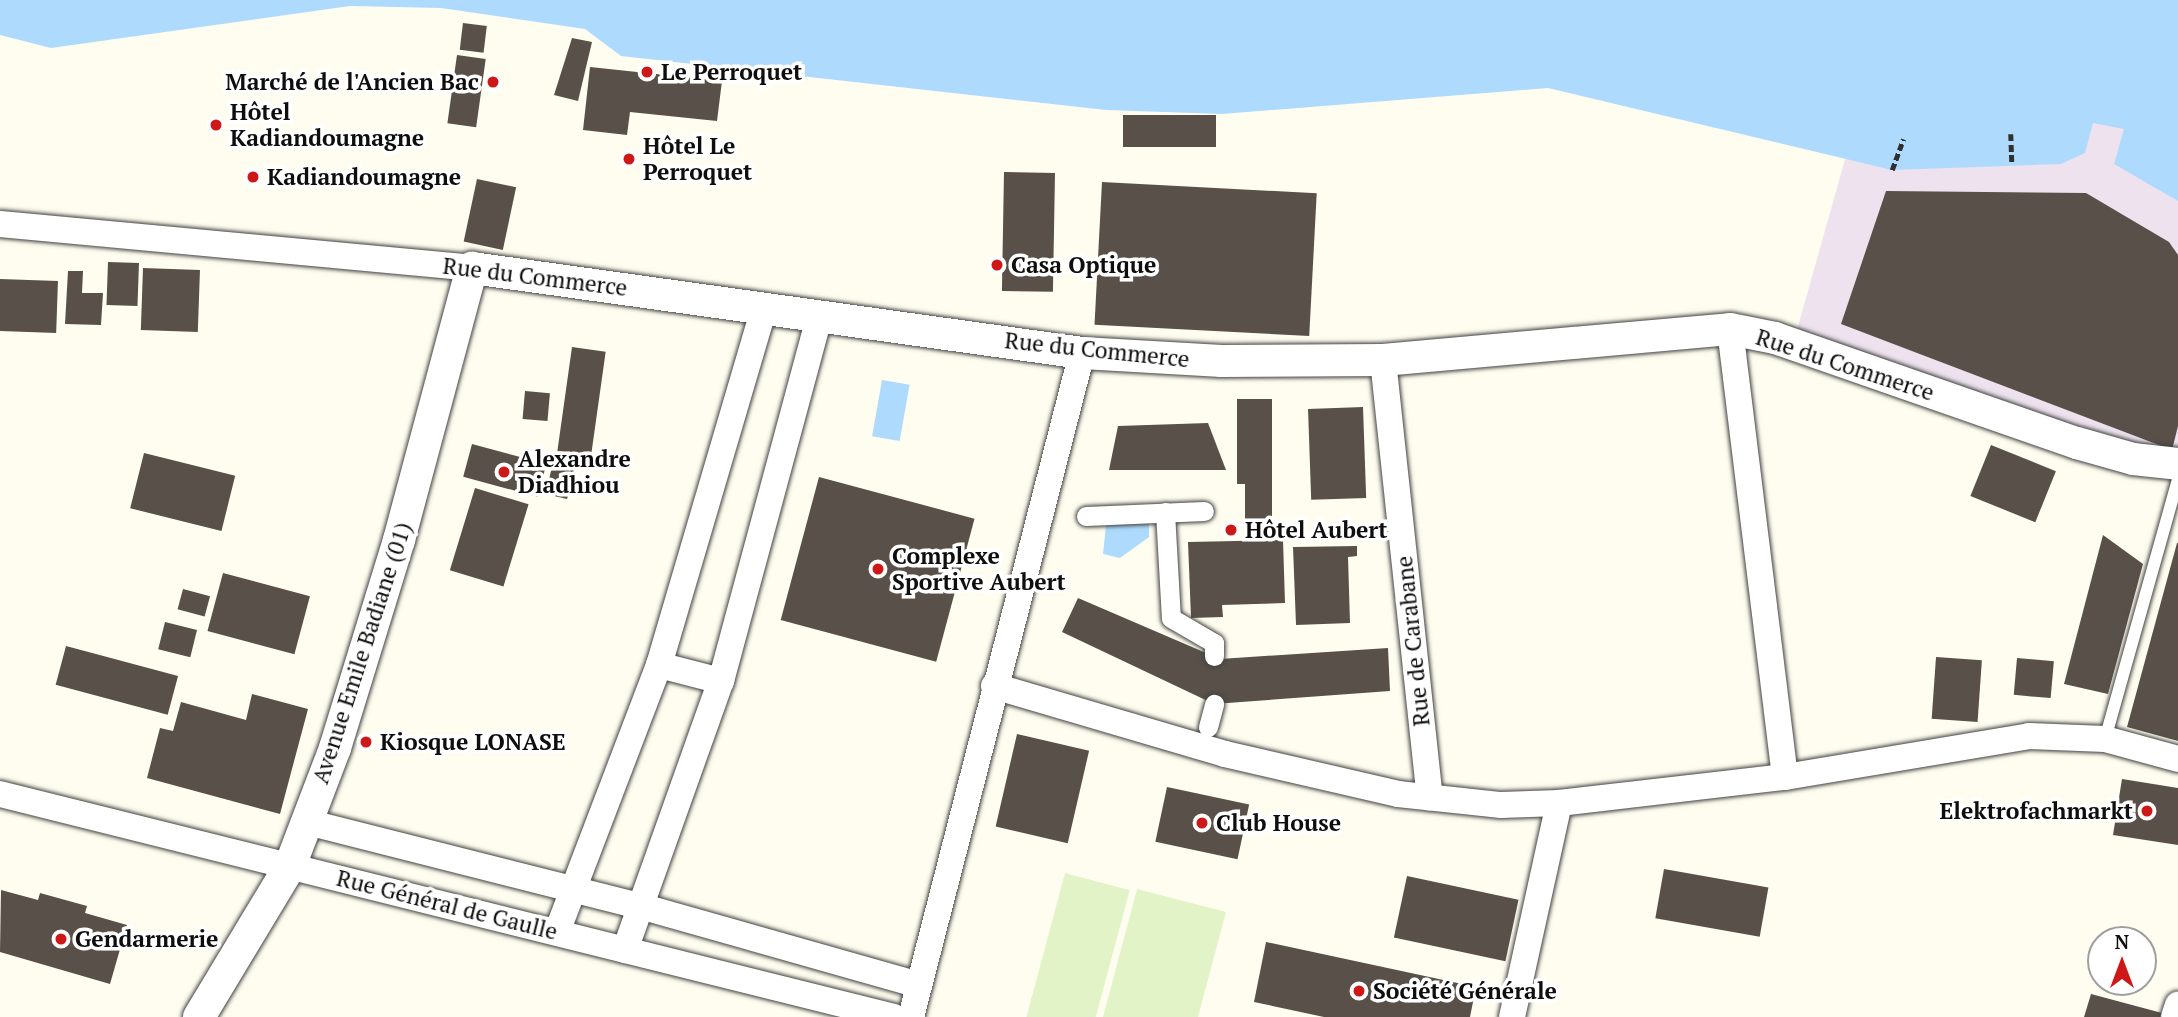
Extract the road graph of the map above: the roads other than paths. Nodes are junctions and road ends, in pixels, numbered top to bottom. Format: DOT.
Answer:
graph roads {
  1 [pos="0,224"];
  2 [pos="472,268"];
  3 [pos="764,308"];
  4 [pos="820,314"];
  5 [pos="1730,329"];
  6 [pos="1082,353"];
  7 [pos="1383,360"];
  8 [pos="2178,464"];
  9 [pos="2178,479"];
  10 [pos="1204,511"];
  11 [pos="1165,512"];
  12 [pos="1086,516"];
  13 [pos="1214,656"];
  14 [pos="659,664"];
  15 [pos="721,681"];
  16 [pos="995,686"];
  17 [pos="1214,704"];
  18 [pos="1208,727"];
  19 [pos="2105,739"];
  20 [pos="2178,759"];
  21 [pos="1786,777"];
  22 [pos="0,794"];
  23 [pos="1430,797"];
  24 [pos="1559,803"];
  25 [pos="307,822"];
  26 [pos="290,866"];
  27 [pos="573,889"];
  28 [pos="640,906"];
  29 [pos="557,932"];
  30 [pos="625,950"];
  31 [pos="919,985"];
  32 [pos="2178,1005"];
  33 [pos="199,1017"];
  34 [pos="894,1017"];
  35 [pos="911,1017"];
  36 [pos="1512,1017"];
  37 [pos="2174,1017"];
  1 -- 2 [label="street, Rue du Commerce"];
  2 -- 3 [label="street, Rue du Commerce"];
  2 -- 25 [label="street, Avenue Emile Badiane (01)"];
  3 -- 4 [label="street, Rue du Commerce"];
  3 -- 14 [label="street"];
  4 -- 6 [label="street, Rue du Commerce"];
  4 -- 15 [label="street"];
  5 -- 7 [label="street, Rue du Commerce"];
  5 -- 8 [label="street, Rue du Commerce"];
  5 -- 21 [label="street"];
  6 -- 7 [label="street, Rue du Commerce"];
  6 -- 16 [label="street"];
  7 -- 23 [label="street, Rue de Carabane"];
  9 -- 19 [label="lane"];
  10 -- 11 [label="street"];
  11 -- 12 [label="street"];
  11 -- 13 [label="street"];
  14 -- 15 [label="street"];
  14 -- 27 [label="street"];
  15 -- 28 [label="street"];
  16 -- 23 [label="street"];
  16 -- 31 [label="street"];
  17 -- 18 [label="street"];
  19 -- 20 [label="street"];
  19 -- 21 [label="street"];
  21 -- 24 [label="street"];
  22 -- 26 [label="street, Rue Général de Gaulle"];
  23 -- 24 [label="street"];
  24 -- 36 [label="street"];
  25 -- 26 [label="street, Avenue Emile Badiane (01)"];
  25 -- 27 [label="street, Rue Général de Gaulle"];
  26 -- 29 [label="street, Rue Général de Gaulle"];
  26 -- 33 [label="street, Avenue Emile Badiane (01)"];
  27 -- 28 [label="street, Rue Général de Gaulle"];
  27 -- 29 [label="street"];
  28 -- 30 [label="street"];
  28 -- 31 [label="street, Rue Général de Gaulle"];
  29 -- 30 [label="street, Rue Général de Gaulle"];
  30 -- 34 [label="street, Rue Général de Gaulle"];
  31 -- 35 [label="street"];
  32 -- 37 [label="street"];
}
